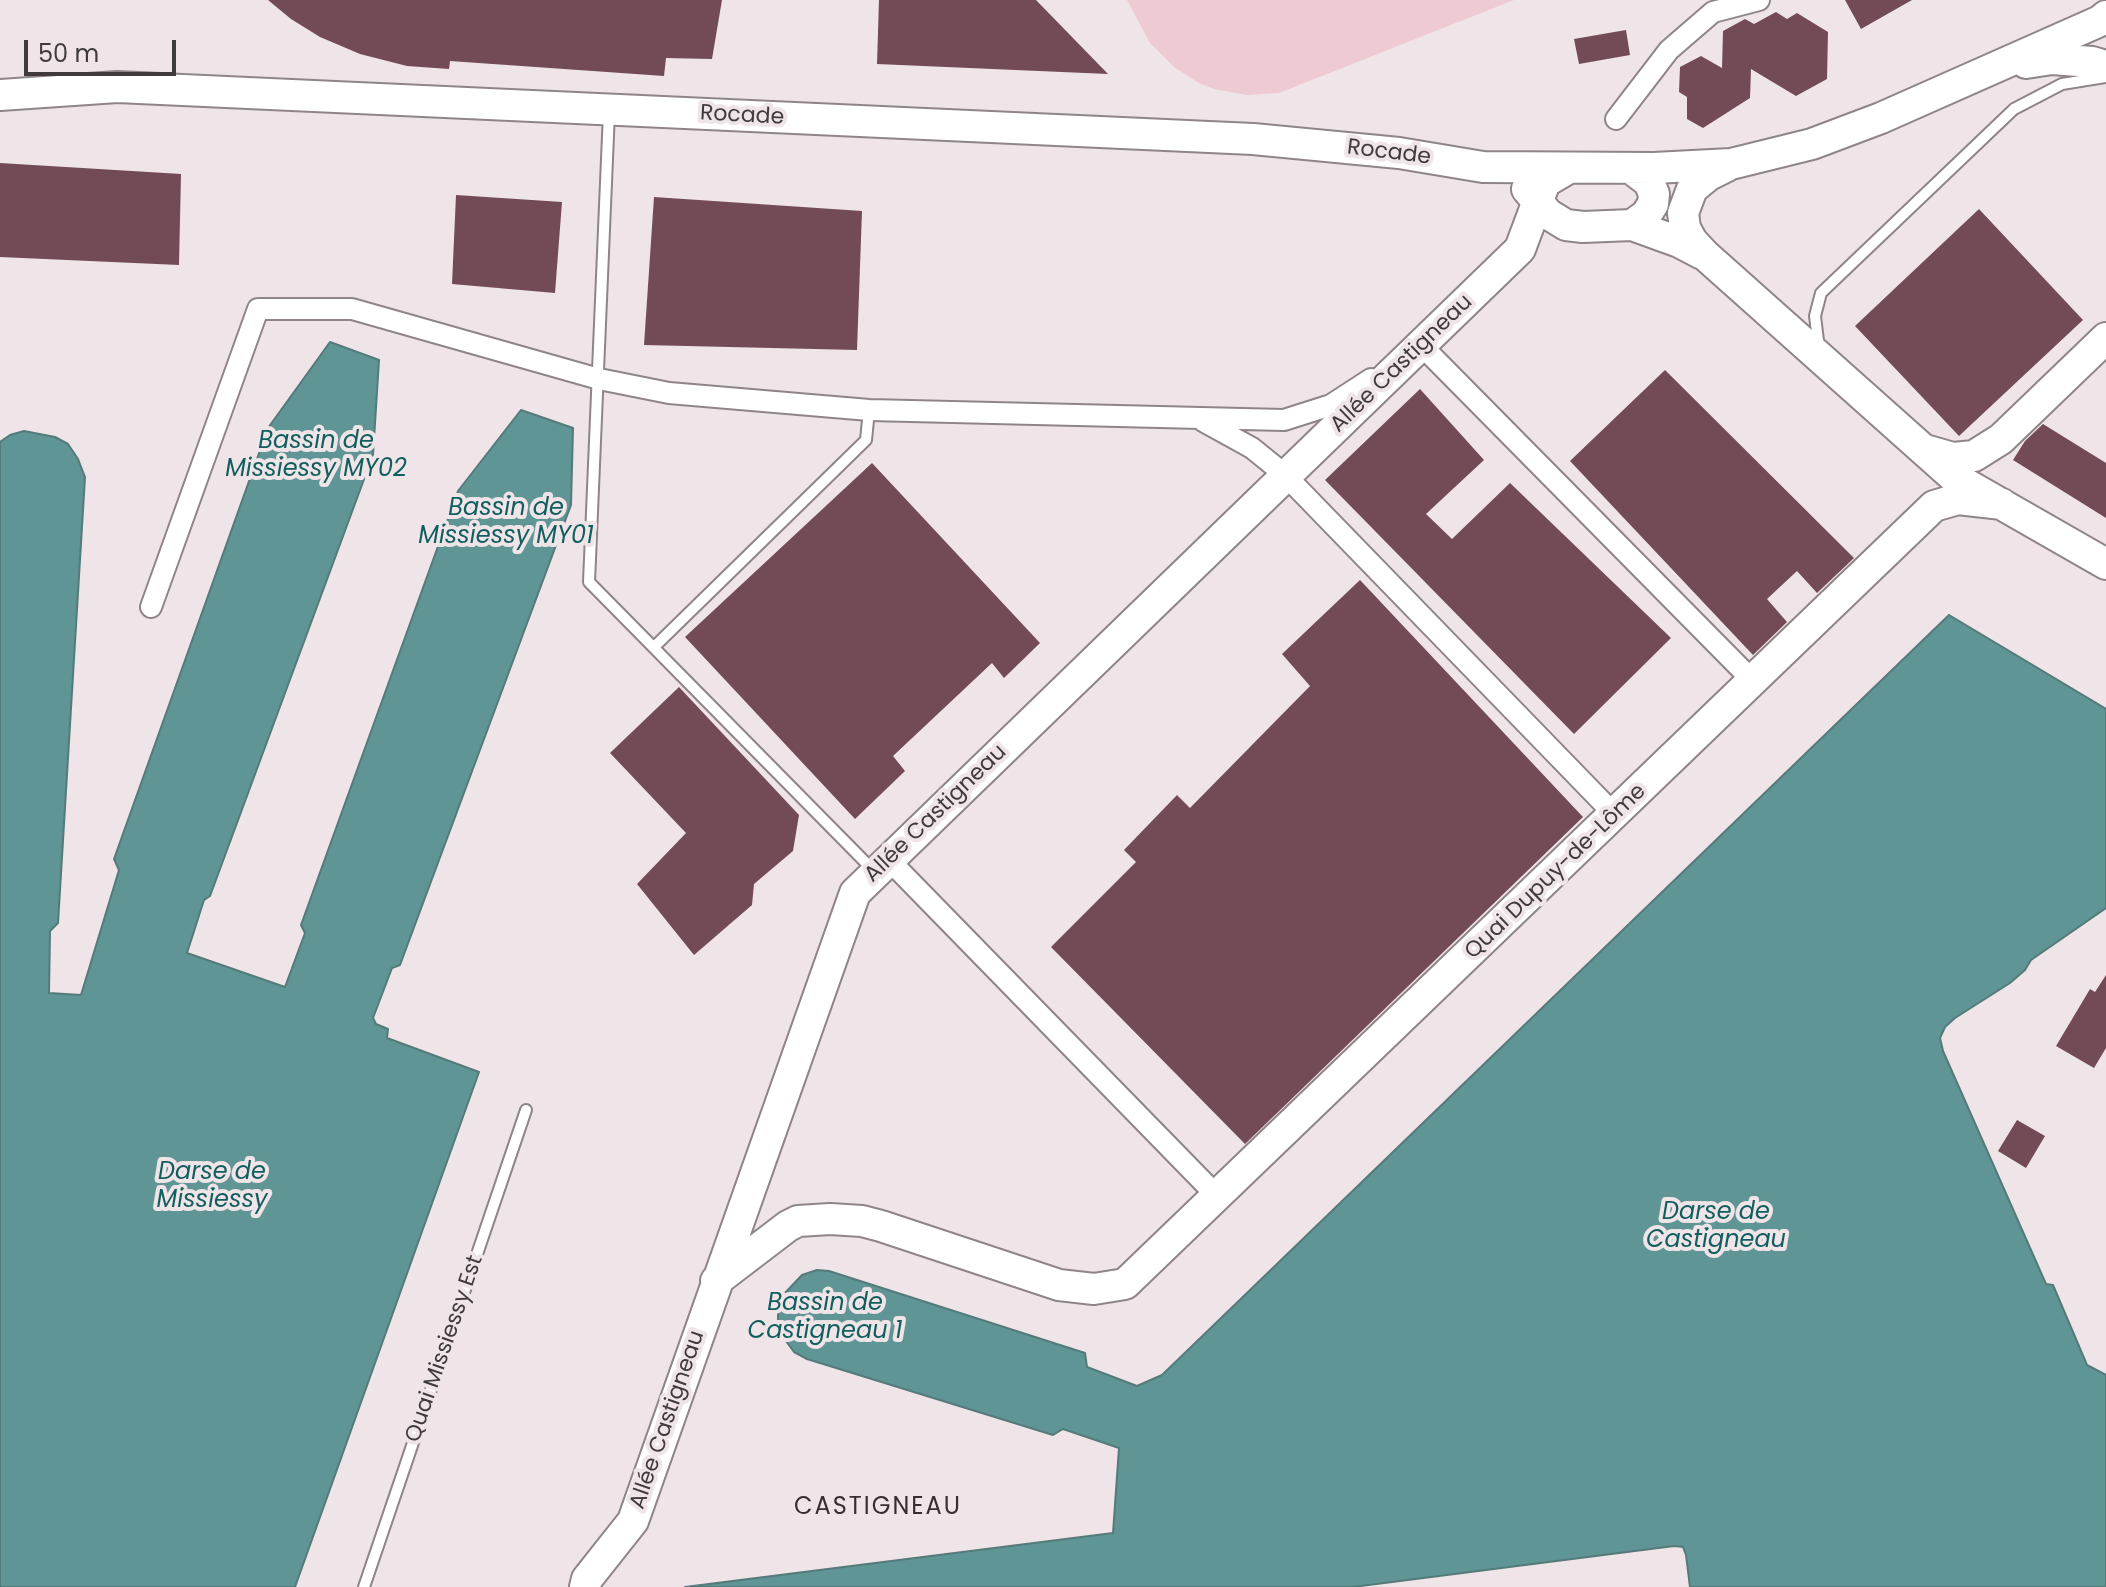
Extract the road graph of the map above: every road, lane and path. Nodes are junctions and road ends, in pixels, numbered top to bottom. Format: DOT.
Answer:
graph roads {
  1 [pos="1759,0"];
  2 [pos="2106,16"];
  3 [pos="2106,66"];
  4 [pos="1996,67"];
  5 [pos="2106,77"];
  6 [pos="0,95"];
  7 [pos="610,110"];
  8 [pos="1616,119"];
  9 [pos="1731,164"];
  10 [pos="1483,167"];
  11 [pos="1567,169"];
  12 [pos="1632,169"];
  13 [pos="1538,200"];
  14 [pos="1632,225"];
  15 [pos="1583,227"];
  16 [pos="1520,249"];
  17 [pos="1705,255"];
  18 [pos="2106,338"];
  19 [pos="1422,346"];
  20 [pos="1820,358"];
  21 [pos="599,379"];
  22 [pos="869,410"];
  23 [pos="1199,419"];
  24 [pos="2001,439"];
  25 [pos="1923,449"];
  26 [pos="1286,477"];
  27 [pos="1960,480"];
  28 [pos="2002,504"];
  29 [pos="1934,506"];
  30 [pos="2106,564"];
  31 [pos="151,607"];
  32 [pos="654,647"];
  33 [pos="1753,681"];
  34 [pos="1615,815"];
  35 [pos="882,866"];
  36 [pos="526,1110"];
  37 [pos="1217,1196"];
  38 [pos="716,1281"];
  39 [pos="364,1587"];
  40 [pos="585,1587"];
  1 -- 8 [label="street"];
  2 -- 4 [label="street"];
  3 -- 4 [label="street"];
  4 -- 9 [label="street"];
  5 -- 20 [label="lane"];
  6 -- 7 [label="street, Rocade"];
  7 -- 10 [label="street, Rocade"];
  7 -- 21 [label="lane"];
  9 -- 12 [label="street"];
  9 -- 17 [label="street"];
  10 -- 11 [label="street"];
  10 -- 13 [label="street"];
  11 -- 12 [label="street"];
  11 -- 13 [label="street"];
  12 -- 14 [label="street"];
  13 -- 15 [label="street"];
  13 -- 16 [label="street"];
  14 -- 15 [label="street"];
  14 -- 17 [label="street"];
  15 -- 16 [label="street"];
  16 -- 19 [label="street, Allée Castigneau"];
  17 -- 20 [label="street"];
  18 -- 24 [label="street, Quai Dupuy-de-Lôme"];
  19 -- 23 [label="street"];
  19 -- 26 [label="street, Allée Castigneau"];
  19 -- 33 [label="street"];
  20 -- 25 [label="street"];
  21 -- 22 [label="street"];
  21 -- 31 [label="street"];
  21 -- 32 [label="lane"];
  22 -- 23 [label="street"];
  22 -- 32 [label="lane"];
  23 -- 26 [label="street"];
  24 -- 25 [label="street"];
  24 -- 27 [label="street, Quai Dupuy-de-Lôme"];
  24 -- 28 [label="street"];
  25 -- 27 [label="street"];
  26 -- 34 [label="street"];
  26 -- 35 [label="street, Allée Castigneau"];
  27 -- 28 [label="street"];
  27 -- 29 [label="street, Quai Dupuy-de-Lôme"];
  28 -- 29 [label="street"];
  28 -- 30 [label="street"];
  29 -- 33 [label="street, Quai Dupuy-de-Lôme"];
  32 -- 35 [label="lane"];
  33 -- 34 [label="street, Quai Dupuy-de-Lôme"];
  34 -- 37 [label="street, Quai Dupuy-de-Lôme"];
  35 -- 37 [label="street"];
  35 -- 38 [label="street, Allée Castigneau"];
  36 -- 39 [label="lane, Quai Missiessy Est"];
  37 -- 38 [label="street, Quai Dupuy-de-Lôme"];
  38 -- 40 [label="street, Allée Castigneau"];
}
